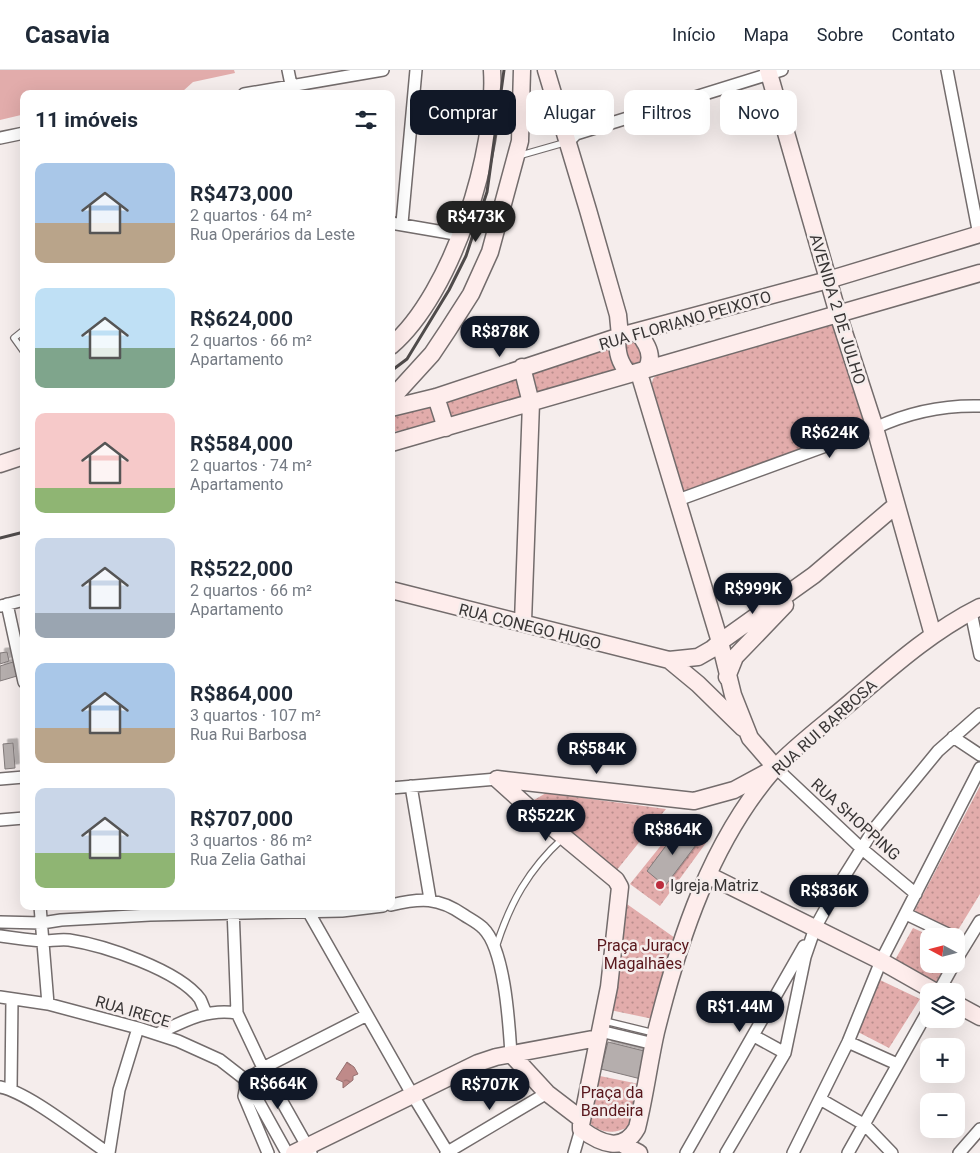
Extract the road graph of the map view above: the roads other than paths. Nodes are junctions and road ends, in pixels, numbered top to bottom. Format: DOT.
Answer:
graph roads {
  1 [pos="288,70"];
  2 [pos="384,70"];
  3 [pos="416,70"];
  4 [pos="492,70"];
  5 [pos="522,70"];
  6 [pos="546,70"];
  7 [pos="557,70"];
  8 [pos="947,70"];
  9 [pos="773,71"];
  10 [pos="292,89"];
  11 [pos="20,134"];
  12 [pos="0,138"];
  13 [pos="572,138"];
  14 [pos="516,156"];
  15 [pos="396,223"];
  16 [pos="461,235"];
  17 [pos="980,236"];
  18 [pos="980,273"];
  19 [pos="828,280"];
  20 [pos="838,314"];
  21 [pos="20,333"];
  22 [pos="627,335"];
  23 [pos="395,342"];
  24 [pos="20,346"];
  25 [pos="522,367"];
  26 [pos="638,372"];
  27 [pos="395,395"];
  28 [pos="436,397"];
  29 [pos="531,403"];
  30 [pos="980,406"];
  31 [pos="395,407"];
  32 [pos="446,428"];
  33 [pos="875,428"];
  34 [pos="395,442"];
  35 [pos="20,457"];
  36 [pos="0,464"];
  37 [pos="678,500"];
  38 [pos="896,506"];
  39 [pos="814,574"];
  40 [pos="395,591"];
  41 [pos="20,601"];
  42 [pos="4,605"];
  43 [pos="975,609"];
  44 [pos="523,622"];
  45 [pos="933,635"];
  46 [pos="720,642"];
  47 [pos="980,655"];
  48 [pos="670,660"];
  49 [pos="20,667"];
  50 [pos="727,677"];
  51 [pos="980,714"];
  52 [pos="748,732"];
  53 [pos="954,737"];
  54 [pos="980,755"];
  55 [pos="776,768"];
  56 [pos="980,768"];
  57 [pos="20,778"];
  58 [pos="497,779"];
  59 [pos="0,780"];
  60 [pos="543,785"];
  61 [pos="411,786"];
  62 [pos="395,788"];
  63 [pos="528,807"];
  64 [pos="20,818"];
  65 [pos="0,820"];
  66 [pos="564,837"];
  67 [pos="861,848"];
  68 [pos="708,875"];
  69 [pos="916,894"];
  70 [pos="430,899"];
  71 [pos="395,903"];
  72 [pos="40,910"];
  73 [pos="233,910"];
  74 [pos="350,910"];
  75 [pos="308,911"];
  76 [pos="906,914"];
  77 [pos="980,921"];
  78 [pos="0,922"];
  79 [pos="42,923"];
  80 [pos="815,928"];
  81 [pos="935,928"];
  82 [pos="0,936"];
  83 [pos="965,937"];
  84 [pos="43,941"];
  85 [pos="495,949"];
  86 [pos="881,961"];
  87 [pos="920,983"];
  88 [pos="0,997"];
  89 [pos="12,999"];
  90 [pos="48,1004"];
  91 [pos="965,1009"];
  92 [pos="206,1013"];
  93 [pos="237,1013"];
  94 [pos="367,1015"];
  95 [pos="980,1018"];
  96 [pos="920,1024"];
  97 [pos="138,1028"];
  98 [pos="600,1030"];
  99 [pos="157,1034"];
  100 [pos="754,1036"];
  101 [pos="655,1039"];
  102 [pos="848,1042"];
  103 [pos="785,1052"];
  104 [pos="511,1054"];
  105 [pos="897,1064"];
  106 [pos="264,1068"];
  107 [pos="247,1081"];
  108 [pos="6,1088"];
  109 [pos="547,1092"];
  110 [pos="412,1094"];
  111 [pos="820,1099"];
  112 [pos="581,1124"];
  113 [pos="865,1125"];
  114 [pos="980,1129"];
  115 [pos="614,1148"];
  116 [pos="304,1151"];
  117 [pos="109,1153"];
  118 [pos="268,1153"];
  119 [pos="287,1153"];
  120 [pos="447,1153"];
  121 [pos="574,1153"];
  122 [pos="639,1153"];
  123 [pos="686,1153"];
  124 [pos="726,1153"];
  125 [pos="793,1153"];
  126 [pos="848,1153"];
  127 [pos="892,1153"];
  128 [pos="958,1153"];
  1 -- 10 [label="street"];
  2 -- 10 [label="street"];
  3 -- 15 [label="street"];
  4 -- 16 [label="street"];
  5 -- 14 [label="street"];
  6 -- 13 [label="street"];
  7 -- 13 [label="street"];
  8 -- 17 [label="street"];
  9 -- 13 [label="street"];
  9 -- 19 [label="street, AVENIDA 2 DE JULHO"];
  11 -- 12 [label="street"];
  13 -- 14 [label="lane"];
  13 -- 22 [label="street"];
  14 -- 27 [label="street"];
  15 -- 16 [label="street"];
  16 -- 23 [label="street"];
  17 -- 19 [label="street, RUA FLORIANO PEIXOTO"];
  18 -- 20 [label="street"];
  19 -- 20 [label="street, AVENIDA 2 DE JULHO"];
  19 -- 22 [label="street, RUA FLORIANO PEIXOTO"];
  20 -- 26 [label="street"];
  20 -- 33 [label="street, AVENIDA 2 DE JULHO"];
  21 -- 24 [label="lane"];
  22 -- 25 [label="street, RUA FLORIANO PEIXOTO"];
  22 -- 26 [label="street"];
  22 -- 26 [label="street"];
  25 -- 28 [label="street, RUA FLORIANO PEIXOTO"];
  25 -- 29 [label="street"];
  26 -- 29 [label="street"];
  26 -- 37 [label="street"];
  28 -- 31 [label="street, RUA FLORIANO PEIXOTO"];
  28 -- 32 [label="street"];
  29 -- 32 [label="street"];
  29 -- 44 [label="street"];
  30 -- 33 [label="street"];
  32 -- 34 [label="street"];
  33 -- 37 [label="street"];
  33 -- 38 [label="street, AVENIDA 2 DE JULHO"];
  35 -- 36 [label="street"];
  37 -- 46 [label="street"];
  38 -- 39 [label="street"];
  38 -- 45 [label="street, AVENIDA 2 DE JULHO"];
  39 -- 46 [label="street"];
  39 -- 50 [label="street"];
  40 -- 44 [label="street, RUA CONEGO HUGO"];
  41 -- 42 [label="street"];
  42 -- 49 [label="street"];
  43 -- 45 [label="street, RUA RUI BARBOSA"];
  43 -- 47 [label="street"];
  44 -- 48 [label="street, RUA CONEGO HUGO"];
  45 -- 55 [label="street, RUA RUI BARBOSA"];
  46 -- 48 [label="street"];
  46 -- 50 [label="street"];
  48 -- 52 [label="street"];
  50 -- 52 [label="street"];
  51 -- 53 [label="street"];
  52 -- 55 [label="street"];
  53 -- 54 [label="street"];
  53 -- 67 [label="street"];
  55 -- 60 [label="street"];
  55 -- 67 [label="street, RUA SHOPPING"];
  55 -- 68 [label="street, RUA RUI BARBOSA"];
  56 -- 69 [label="street"];
  57 -- 59 [label="street"];
  58 -- 60 [label="street"];
  58 -- 61 [label="street"];
  58 -- 63 [label="street"];
  60 -- 63 [label="street"];
  61 -- 62 [label="street"];
  61 -- 70 [label="street"];
  63 -- 66 [label="street"];
  64 -- 65 [label="street"];
  66 -- 85 [label="lane"];
  66 -- 98 [label="street"];
  67 -- 69 [label="street, RUA SHOPPING"];
  67 -- 80 [label="street"];
  68 -- 80 [label="street"];
  68 -- 101 [label="street, RUA RUI BARBOSA"];
  69 -- 76 [label="street"];
  70 -- 71 [label="street"];
  70 -- 85 [label="street"];
  72 -- 79 [label="street"];
  73 -- 75 [label="street"];
  73 -- 79 [label="street"];
  73 -- 93 [label="street"];
  74 -- 75 [label="street"];
  75 -- 94 [label="street"];
  76 -- 81 [label="street"];
  76 -- 86 [label="street"];
  77 -- 83 [label="street"];
  78 -- 79 [label="street"];
  79 -- 84 [label="street"];
  80 -- 86 [label="street"];
  80 -- 100 [label="street"];
  80 -- 103 [label="street"];
  82 -- 84 [label="street"];
  84 -- 90 [label="street"];
  84 -- 92 [label="street"];
  85 -- 104 [label="street"];
  86 -- 87 [label="street"];
  86 -- 102 [label="street"];
  88 -- 89 [label="street, RUA IRECE"];
  89 -- 90 [label="street, RUA IRECE"];
  89 -- 108 [label="street"];
  90 -- 97 [label="street, RUA IRECE"];
  91 -- 95 [label="street"];
  92 -- 93 [label="street"];
  92 -- 99 [label="street"];
  93 -- 106 [label="street"];
  94 -- 106 [label="street"];
  94 -- 110 [label="street"];
  96 -- 105 [label="street"];
  97 -- 99 [label="street, RUA IRECE"];
  97 -- 117 [label="street"];
  98 -- 101 [label="street"];
  98 -- 104 [label="street"];
  98 -- 112 [label="street"];
  99 -- 107 [label="street, RUA IRECE"];
  100 -- 103 [label="street"];
  100 -- 123 [label="street"];
  101 -- 115 [label="street, RUA RUI BARBOSA"];
  102 -- 105 [label="street"];
  102 -- 111 [label="street"];
  103 -- 124 [label="street"];
  104 -- 109 [label="street"];
  104 -- 110 [label="street"];
  105 -- 113 [label="street"];
  106 -- 107 [label="street"];
  106 -- 116 [label="street"];
  107 -- 118 [label="street"];
  107 -- 119 [label="street"];
  108 -- 117 [label="street"];
  109 -- 112 [label="street"];
  109 -- 120 [label="street"];
  110 -- 116 [label="street"];
  110 -- 120 [label="street"];
  111 -- 113 [label="street"];
  111 -- 125 [label="street"];
  112 -- 115 [label="street"];
  112 -- 121 [label="street"];
  113 -- 126 [label="street"];
  113 -- 127 [label="street"];
  114 -- 128 [label="street"];
  115 -- 122 [label="street"];
}
